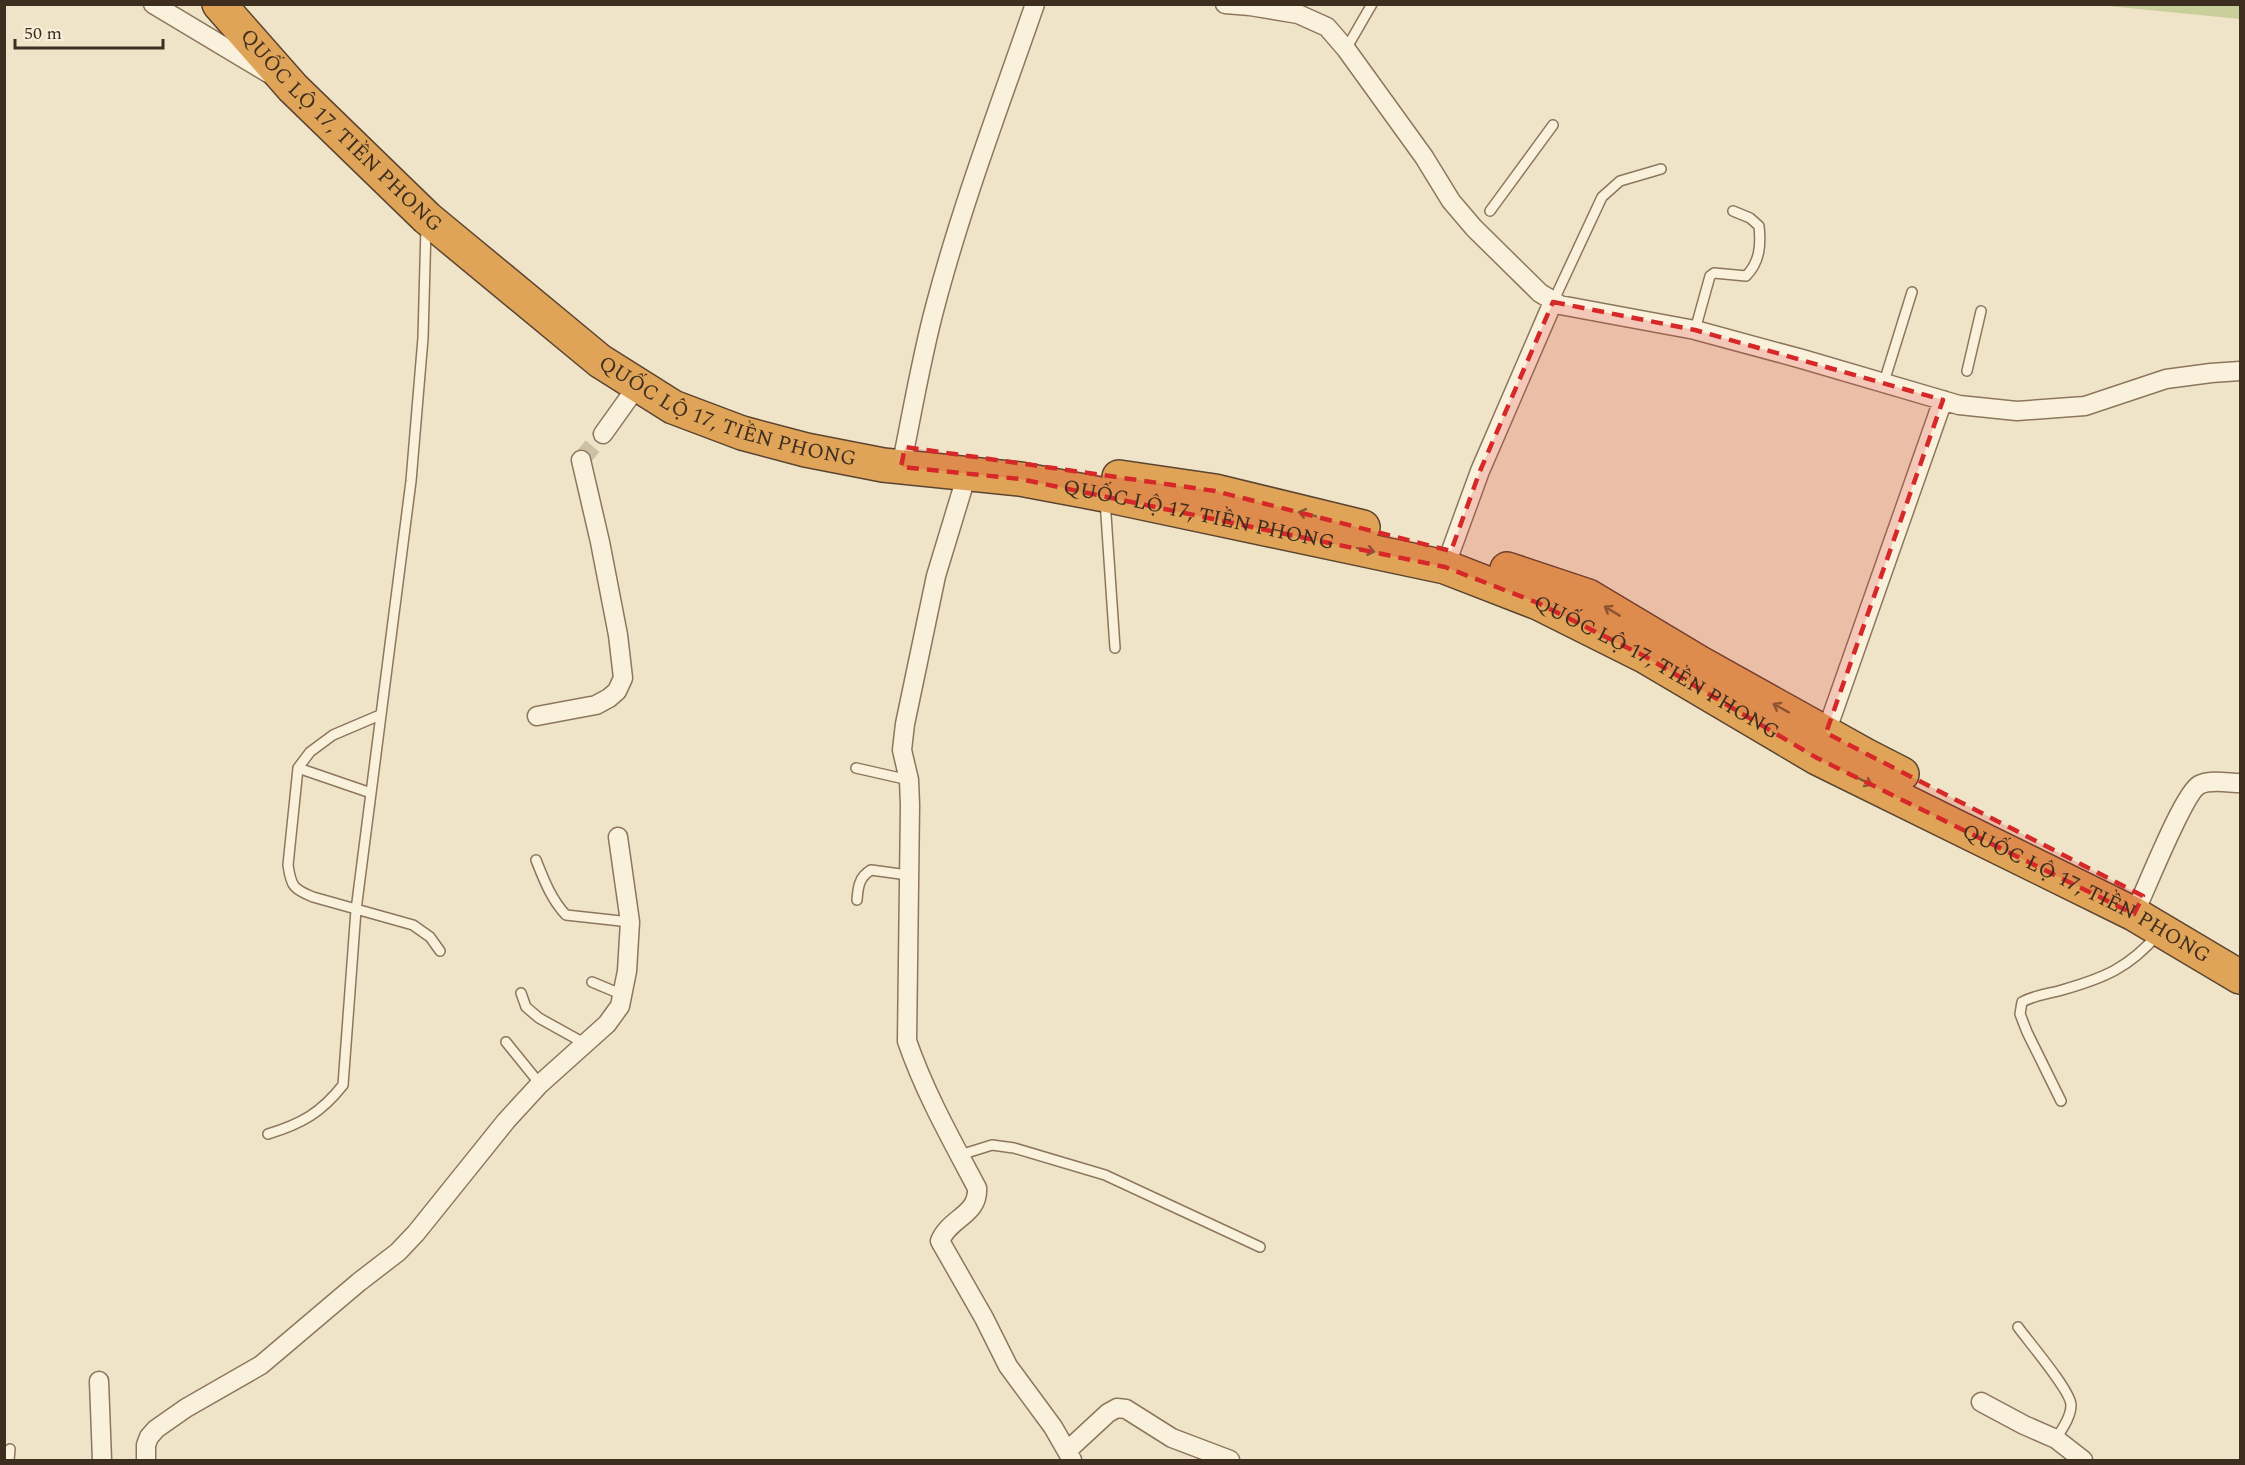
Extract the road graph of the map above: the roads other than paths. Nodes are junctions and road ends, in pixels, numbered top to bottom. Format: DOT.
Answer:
graph roads {
  1 [pos="153,4"];
  2 [pos="219,4"];
  3 [pos="243,4"];
  4 [pos="1035,4"];
  5 [pos="1225,4"];
  6 [pos="1372,4"];
  7 [pos="1346,49"];
  8 [pos="293,88"];
  9 [pos="1552,125"];
  10 [pos="1661,169"];
  11 [pos="1490,211"];
  12 [pos="1733,211"];
  13 [pos="427,218"];
  14 [pos="1912,292"];
  15 [pos="1553,302"];
  16 [pos="1981,311"];
  17 [pos="1695,330"];
  18 [pos="1967,371"];
  19 [pos="2241,371"];
  20 [pos="1884,382"];
  21 [pos="638,385"];
  22 [pos="1955,400"];
  23 [pos="603,434"];
  24 [pos="903,457"];
  25 [pos="581,460"];
  26 [pos="967,474"];
  27 [pos="1105,495"];
  28 [pos="1448,559"];
  29 [pos="1114,648"];
  30 [pos="380,715"];
  31 [pos="537,716"];
  32 [pos="1821,746"];
  33 [pos="298,768"];
  34 [pos="856,768"];
  35 [pos="909,780"];
  36 [pos="2241,783"];
  37 [pos="371,794"];
  38 [pos="618,837"];
  39 [pos="536,860"];
  40 [pos="908,875"];
  41 [pos="857,900"];
  42 [pos="356,910"];
  43 [pos="2146,913"];
  44 [pos="630,922"];
  45 [pos="440,951"];
  46 [pos="2241,953"];
  47 [pos="2241,977"];
  48 [pos="592,982"];
  49 [pos="521,993"];
  50 [pos="623,995"];
  51 [pos="506,1042"];
  52 [pos="584,1043"];
  53 [pos="540,1084"];
  54 [pos="2061,1101"];
  55 [pos="268,1134"];
  56 [pos="960,1155"];
  57 [pos="1260,1247"];
  58 [pos="2018,1327"];
  59 [pos="99,1381"];
  60 [pos="1982,1402"];
  61 [pos="2056,1439"];
  62 [pos="10,1449"];
  63 [pos="1070,1455"];
  64 [pos="9,1461"];
  65 [pos="102,1461"];
  66 [pos="146,1461"];
  67 [pos="1230,1461"];
  68 [pos="2083,1461"];
  1 -- 8 [label="street"];
  2 -- 8 [label="highway, QUỐC LỘ 17, TIỀN PHONG"];
  3 -- 24 [label="highway, QUỐC LỘ 17, TIỀN PHONG"];
  4 -- 24 [label="street"];
  5 -- 7 [label="street"];
  6 -- 7 [label="lane"];
  7 -- 15 [label="street"];
  8 -- 13 [label="highway, QUỐC LỘ 17, TIỀN PHONG"];
  9 -- 11 [label="lane"];
  10 -- 15 [label="lane"];
  12 -- 17 [label="lane"];
  13 -- 21 [label="highway, QUỐC LỘ 17, TIỀN PHONG"];
  13 -- 30 [label="lane"];
  14 -- 20 [label="lane"];
  15 -- 17 [label="street"];
  15 -- 28 [label="street"];
  16 -- 18 [label="lane"];
  17 -- 20 [label="street"];
  19 -- 22 [label="street"];
  20 -- 22 [label="street"];
  21 -- 23 [label="street"];
  21 -- 24 [label="highway, QUỐC LỘ 17, TIỀN PHONG"];
  22 -- 32 [label="street"];
  24 -- 26 [label="highway, QUỐC LỘ 17, TIỀN PHONG"];
  28 -- 24 [label="highway, QUỐC LỘ 17, TIỀN PHONG, one-way"];
  25 -- 31 [label="street"];
  26 -- 27 [label="highway, QUỐC LỘ 17, TIỀN PHONG"];
  26 -- 35 [label="street"];
  27 -- 28 [label="highway, QUỐC LỘ 17, TIỀN PHONG, one-way"];
  27 -- 29 [label="lane"];
  28 -- 32 [label="highway, QUỐC LỘ 17, TIỀN PHONG"];
  30 -- 33 [label="lane"];
  30 -- 37 [label="lane"];
  32 -- 43 [label="highway, QUỐC LỘ 17, TIỀN PHONG"];
  33 -- 37 [label="lane"];
  33 -- 42 [label="lane"];
  34 -- 35 [label="lane"];
  35 -- 40 [label="street"];
  36 -- 43 [label="street"];
  37 -- 42 [label="lane"];
  38 -- 44 [label="street"];
  39 -- 44 [label="lane"];
  40 -- 41 [label="lane"];
  40 -- 56 [label="street"];
  42 -- 45 [label="lane"];
  42 -- 55 [label="lane"];
  43 -- 46 [label="highway, QUỐC LỘ 17, TIỀN PHONG"];
  43 -- 47 [label="highway, QUỐC LỘ 17, TIỀN PHONG"];
  43 -- 54 [label="lane"];
  44 -- 50 [label="street"];
  48 -- 50 [label="lane"];
  49 -- 52 [label="lane"];
  50 -- 52 [label="street"];
  51 -- 53 [label="lane"];
  52 -- 53 [label="street"];
  53 -- 66 [label="street"];
  56 -- 57 [label="lane"];
  56 -- 63 [label="street"];
  58 -- 61 [label="lane"];
  59 -- 65 [label="street"];
  60 -- 61 [label="street"];
  61 -- 68 [label="street"];
  62 -- 64 [label="lane"];
  63 -- 67 [label="street"];
}
